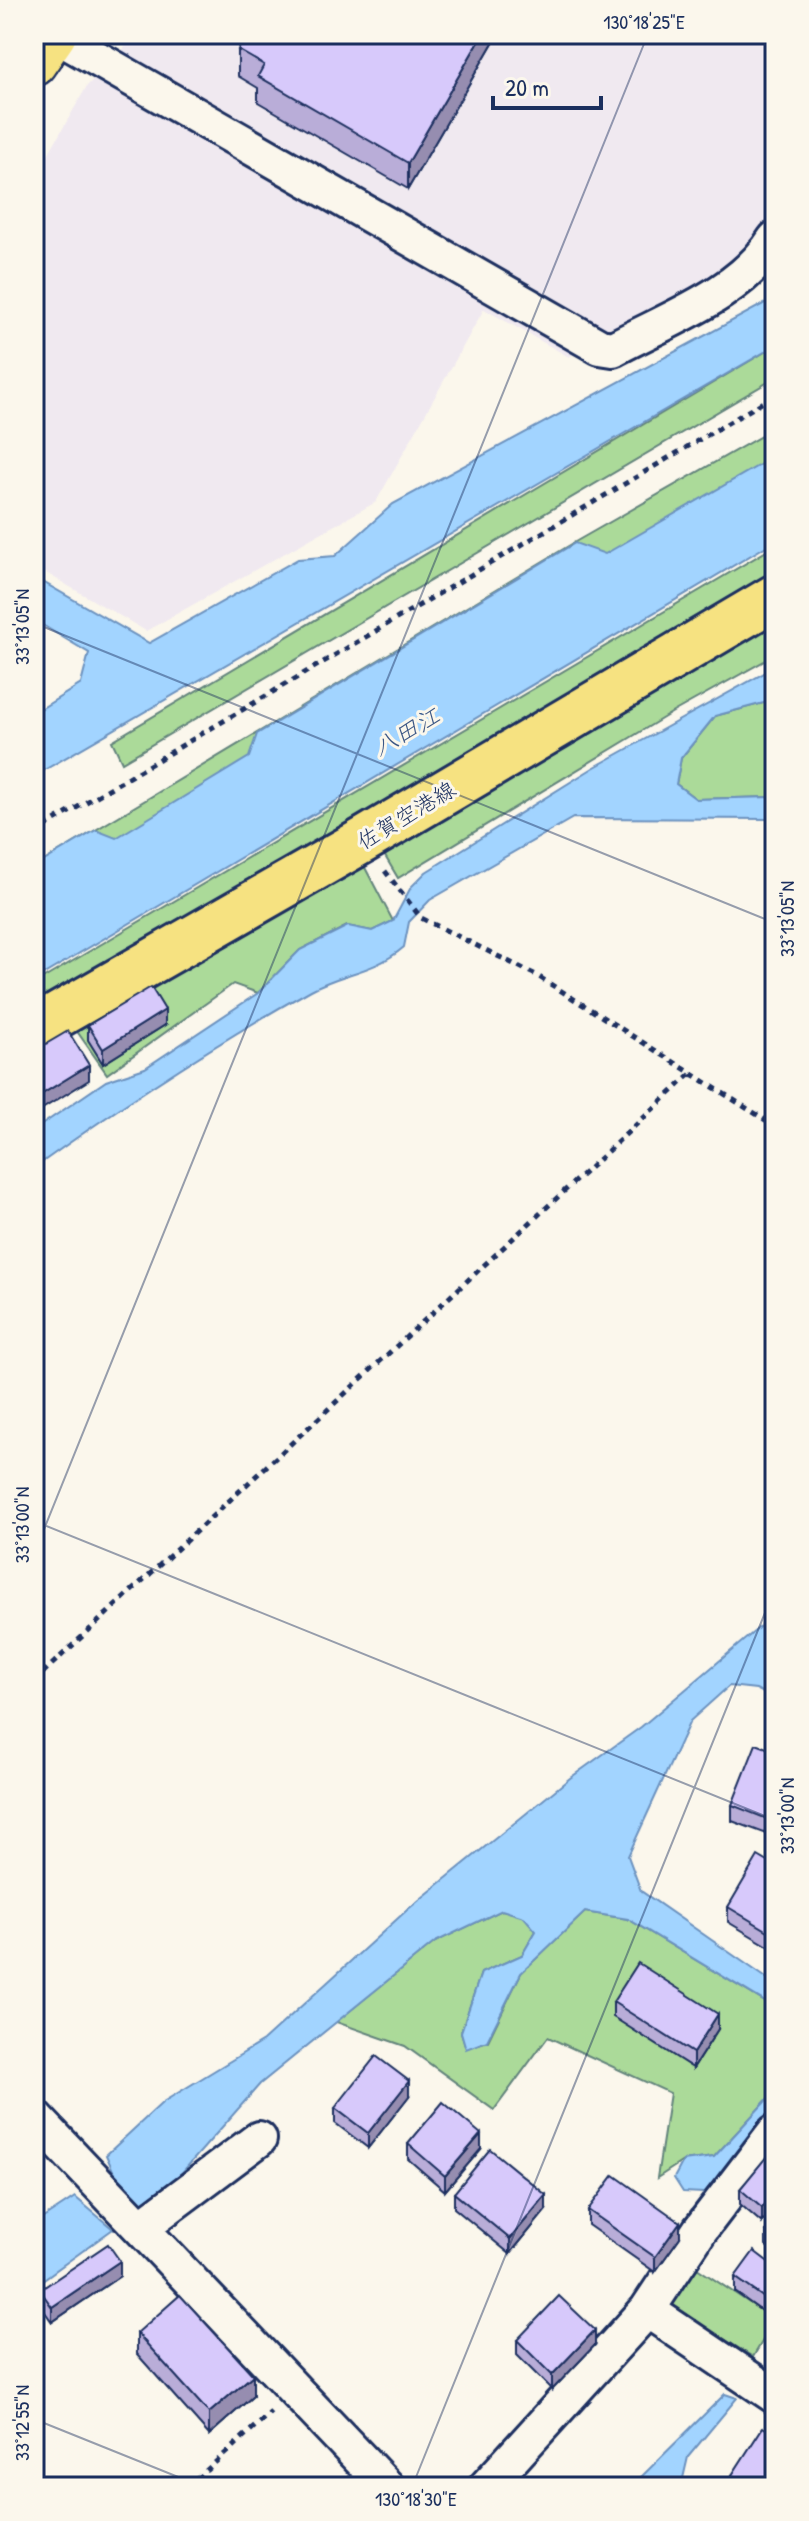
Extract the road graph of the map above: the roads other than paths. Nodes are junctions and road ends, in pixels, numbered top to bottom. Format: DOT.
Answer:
graph roads {
  1 [pos="54,34"];
  2 [pos="34,63"];
  3 [pos="775,239"];
  4 [pos="775,597"];
  5 [pos="34,1029"];
  6 [pos="34,2116"];
  7 [pos="775,2132"];
  8 [pos="259,2139"];
  9 [pos="141,2227"];
  10 [pos="647,2310"];
  11 [pos="775,2396"];
  12 [pos="387,2487"];
  13 [pos="486,2487"];
  1 -- 2 [label="main road"];
  1 -- 3 [label="street"];
  4 -- 5 [label="main road, 佐賀空港線"];
  6 -- 9 [label="street"];
  7 -- 10 [label="street"];
  8 -- 9 [label="street"];
  9 -- 12 [label="street"];
  10 -- 11 [label="street"];
  10 -- 13 [label="street"];
}
